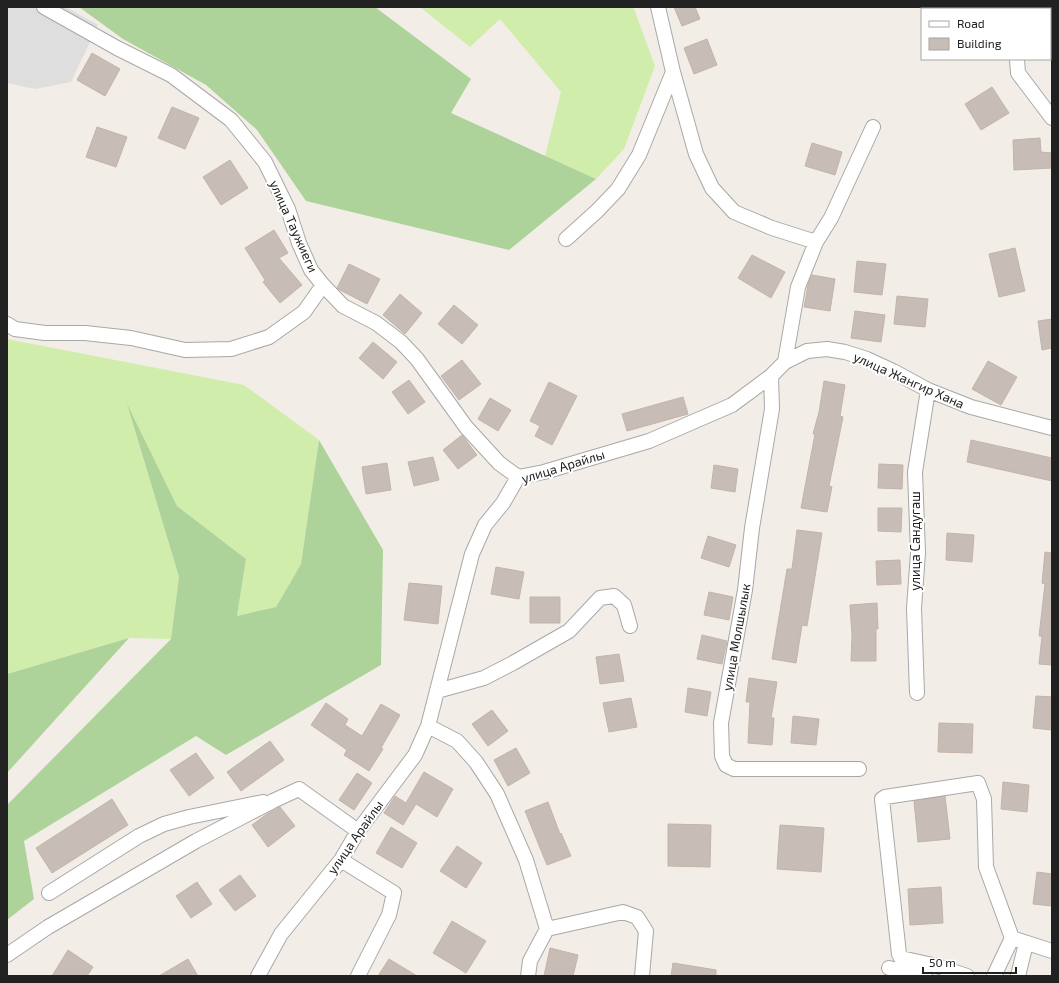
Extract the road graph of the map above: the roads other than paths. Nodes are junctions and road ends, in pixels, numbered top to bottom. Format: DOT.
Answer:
graph roads {
  1 [pos="44,7"];
  2 [pos="658,7"];
  3 [pos="1017,60"];
  4 [pos="674,72"];
  5 [pos="1052,118"];
  6 [pos="873,127"];
  7 [pos="566,239"];
  8 [pos="816,242"];
  9 [pos="323,285"];
  10 [pos="7,324"];
  11 [pos="785,362"];
  12 [pos="771,376"];
  13 [pos="928,390"];
  14 [pos="1052,428"];
  15 [pos="518,477"];
  16 [pos="630,626"];
  17 [pos="437,691"];
  18 [pos="917,693"];
  19 [pos="428,726"];
  20 [pos="859,769"];
  21 [pos="273,801"];
  22 [pos="358,831"];
  23 [pos="341,860"];
  24 [pos="49,894"];
  25 [pos="547,929"];
  26 [pos="1012,938"];
  27 [pos="1026,942"];
  28 [pos="1052,951"];
  29 [pos="7,956"];
  30 [pos="889,968"];
  31 [pos="258,976"];
  32 [pos="358,976"];
  33 [pos="528,976"];
  34 [pos="642,976"];
  35 [pos="925,976"];
  36 [pos="966,976"];
  37 [pos="994,976"];
  38 [pos="1018,976"];
  1 -- 9 [label="street, улица Таужиеги"];
  2 -- 4 [label="street"];
  3 -- 5 [label="street"];
  4 -- 7 [label="street"];
  4 -- 8 [label="street"];
  6 -- 8 [label="street"];
  8 -- 11 [label="street"];
  9 -- 10 [label="street"];
  9 -- 15 [label="street, улица Таужиеги"];
  11 -- 12 [label="street, улица Жангир Хана"];
  11 -- 13 [label="street, улица Жангир Хана"];
  12 -- 15 [label="street, улица Арайлы"];
  12 -- 20 [label="street, улица Молшылык"];
  13 -- 14 [label="street, улица Жангир Хана"];
  13 -- 18 [label="street, улица Сандугаш"];
  15 -- 17 [label="street, улица Арайлы"];
  16 -- 17 [label="street"];
  17 -- 19 [label="street, улица Арайлы"];
  19 -- 22 [label="street, улица Арайлы"];
  19 -- 25 [label="street"];
  21 -- 22 [label="street"];
  21 -- 24 [label="street"];
  21 -- 29 [label="street"];
  22 -- 23 [label="street, улица Арайлы"];
  23 -- 31 [label="street, улица Арайлы"];
  23 -- 32 [label="street"];
  25 -- 33 [label="street"];
  25 -- 34 [label="street"];
  26 -- 27 [label="street"];
  26 -- 36 [label="street"];
  26 -- 37 [label="street"];
  27 -- 28 [label="street"];
  27 -- 38 [label="street"];
  30 -- 35 [label="street"];
}
